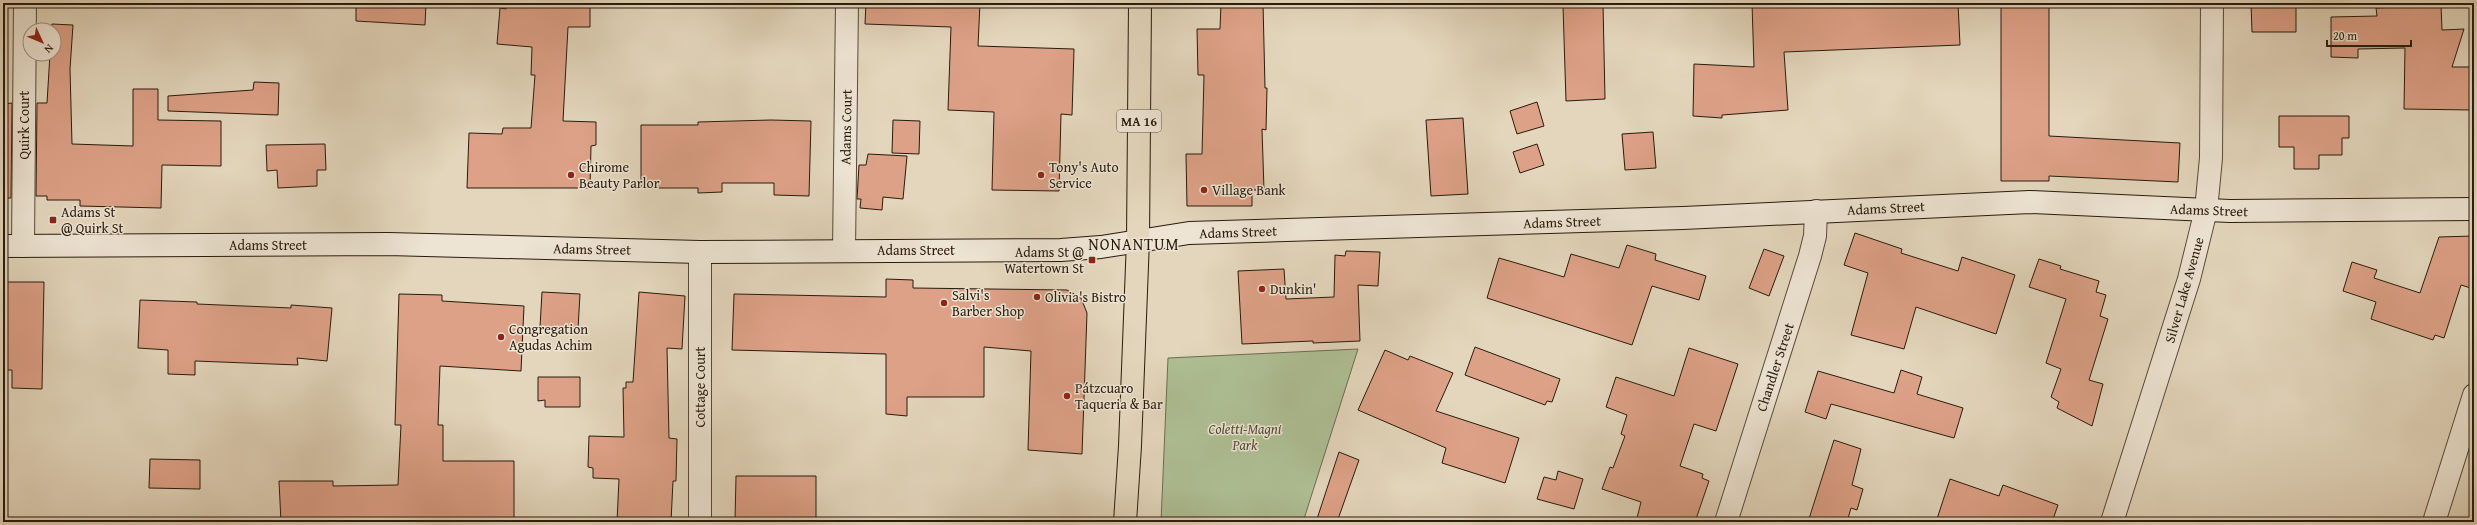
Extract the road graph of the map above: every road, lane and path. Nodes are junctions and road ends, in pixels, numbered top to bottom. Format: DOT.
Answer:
graph roads {
  1 [pos="25,3"];
  2 [pos="848,3"];
  3 [pos="1140,3"];
  4 [pos="2212,3"];
  5 [pos="2474,209"];
  6 [pos="2206,210"];
  7 [pos="1816,211"];
  8 [pos="1138,240"];
  9 [pos="13,246"];
  10 [pos="844,250"];
  11 [pos="700,252"];
  12 [pos="2474,395"];
  13 [pos="2469,430"];
  14 [pos="700,522"];
  15 [pos="1125,522"];
  16 [pos="1726,522"];
  17 [pos="2112,522"];
  18 [pos="2434,522"];
  1 -- 9 [label="street, Quirk Court"];
  2 -- 10 [label="street, Adams Court"];
  3 -- 8 [label="main road, MA 16"];
  4 -- 6 [label="street, Silver Lake Avenue"];
  5 -- 6 [label="street, Adams Street"];
  6 -- 7 [label="street, Adams Street"];
  6 -- 17 [label="street, Silver Lake Avenue"];
  7 -- 8 [label="street, Adams Street"];
  7 -- 16 [label="street, Chandler Street"];
  8 -- 10 [label="street, Adams Street"];
  8 -- 15 [label="main road, MA 16"];
  9 -- 11 [label="street, Adams Street"];
  10 -- 11 [label="street, Adams Street"];
  11 -- 14 [label="street, Cottage Court"];
  12 -- 13 [label="street"];
  13 -- 18 [label="street"];
}
